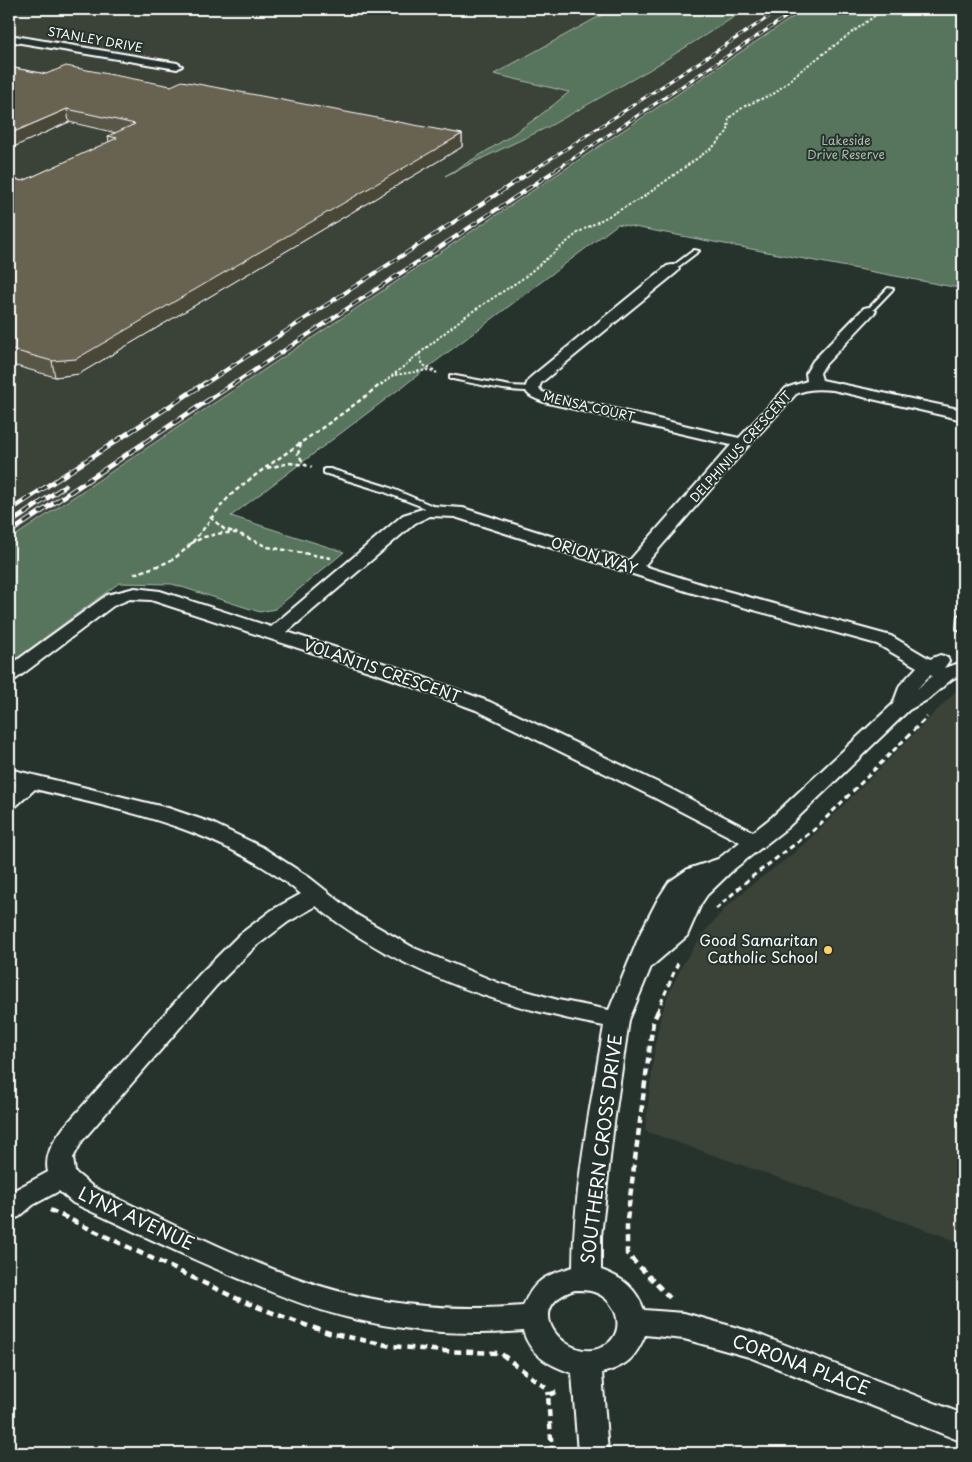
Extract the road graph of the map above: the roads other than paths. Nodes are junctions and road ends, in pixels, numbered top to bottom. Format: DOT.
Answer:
graph roads {
  1 [pos="9,38"];
  2 [pos="177,66"];
  3 [pos="696,251"];
  4 [pos="672,269"];
  5 [pos="890,289"];
  6 [pos="869,310"];
  7 [pos="453,376"];
  8 [pos="815,384"];
  9 [pos="532,389"];
  10 [pos="963,415"];
  11 [pos="742,442"];
  12 [pos="327,471"];
  13 [pos="436,509"];
  14 [pos="633,568"];
  15 [pos="963,616"];
  16 [pos="962,629"];
  17 [pos="274,634"];
  18 [pos="963,656"];
  19 [pos="963,668"];
  20 [pos="936,670"];
  21 [pos="9,675"];
  22 [pos="9,775"];
  23 [pos="31,782"];
  24 [pos="9,801"];
  25 [pos="756,842"];
  26 [pos="317,895"];
  27 [pos="617,1020"];
  28 [pos="64,1176"];
  29 [pos="9,1209"];
  30 [pos="586,1278"];
  31 [pos="535,1318"];
  32 [pos="633,1322"];
  33 [pos="586,1363"];
  34 [pos="963,1428"];
  35 [pos="593,1453"];
  1 -- 2 [label="street, STANLEY DRIVE"];
  3 -- 4 [label="lane"];
  4 -- 9 [label="street, MENSA COURT"];
  5 -- 6 [label="lane"];
  6 -- 8 [label="street"];
  7 -- 9 [label="lane"];
  8 -- 10 [label="street, DELPHINIUS CRESCENT"];
  8 -- 11 [label="street, DELPHINIUS CRESCENT"];
  9 -- 11 [label="street, MENSA COURT"];
  11 -- 14 [label="street, DELPHINIUS CRESCENT"];
  12 -- 13 [label="lane"];
  13 -- 14 [label="street, ORION WAY"];
  13 -- 17 [label="street"];
  14 -- 20 [label="street, ORION WAY"];
  15 -- 16 [label="lane"];
  17 -- 21 [label="street, VOLANTIS CRESCENT"];
  17 -- 25 [label="street, VOLANTIS CRESCENT"];
  18 -- 20 [label="street, SOUTHERN CROSS DRIVE"];
  19 -- 20 [label="street, SOUTHERN CROSS DRIVE"];
  20 -- 25 [label="street, SOUTHERN CROSS DRIVE"];
  22 -- 23 [label="street"];
  23 -- 24 [label="street"];
  23 -- 26 [label="street"];
  25 -- 27 [label="street, SOUTHERN CROSS DRIVE"];
  26 -- 27 [label="street"];
  26 -- 28 [label="street, LYNX AVENUE"];
  27 -- 30 [label="street, SOUTHERN CROSS DRIVE"];
  28 -- 29 [label="street"];
  28 -- 31 [label="street, LYNX AVENUE"];
  30 -- 31 [label="street"];
  30 -- 32 [label="street"];
  31 -- 33 [label="street"];
  32 -- 33 [label="street"];
  32 -- 34 [label="street, CORONA PLACE"];
  33 -- 35 [label="street"];
}
